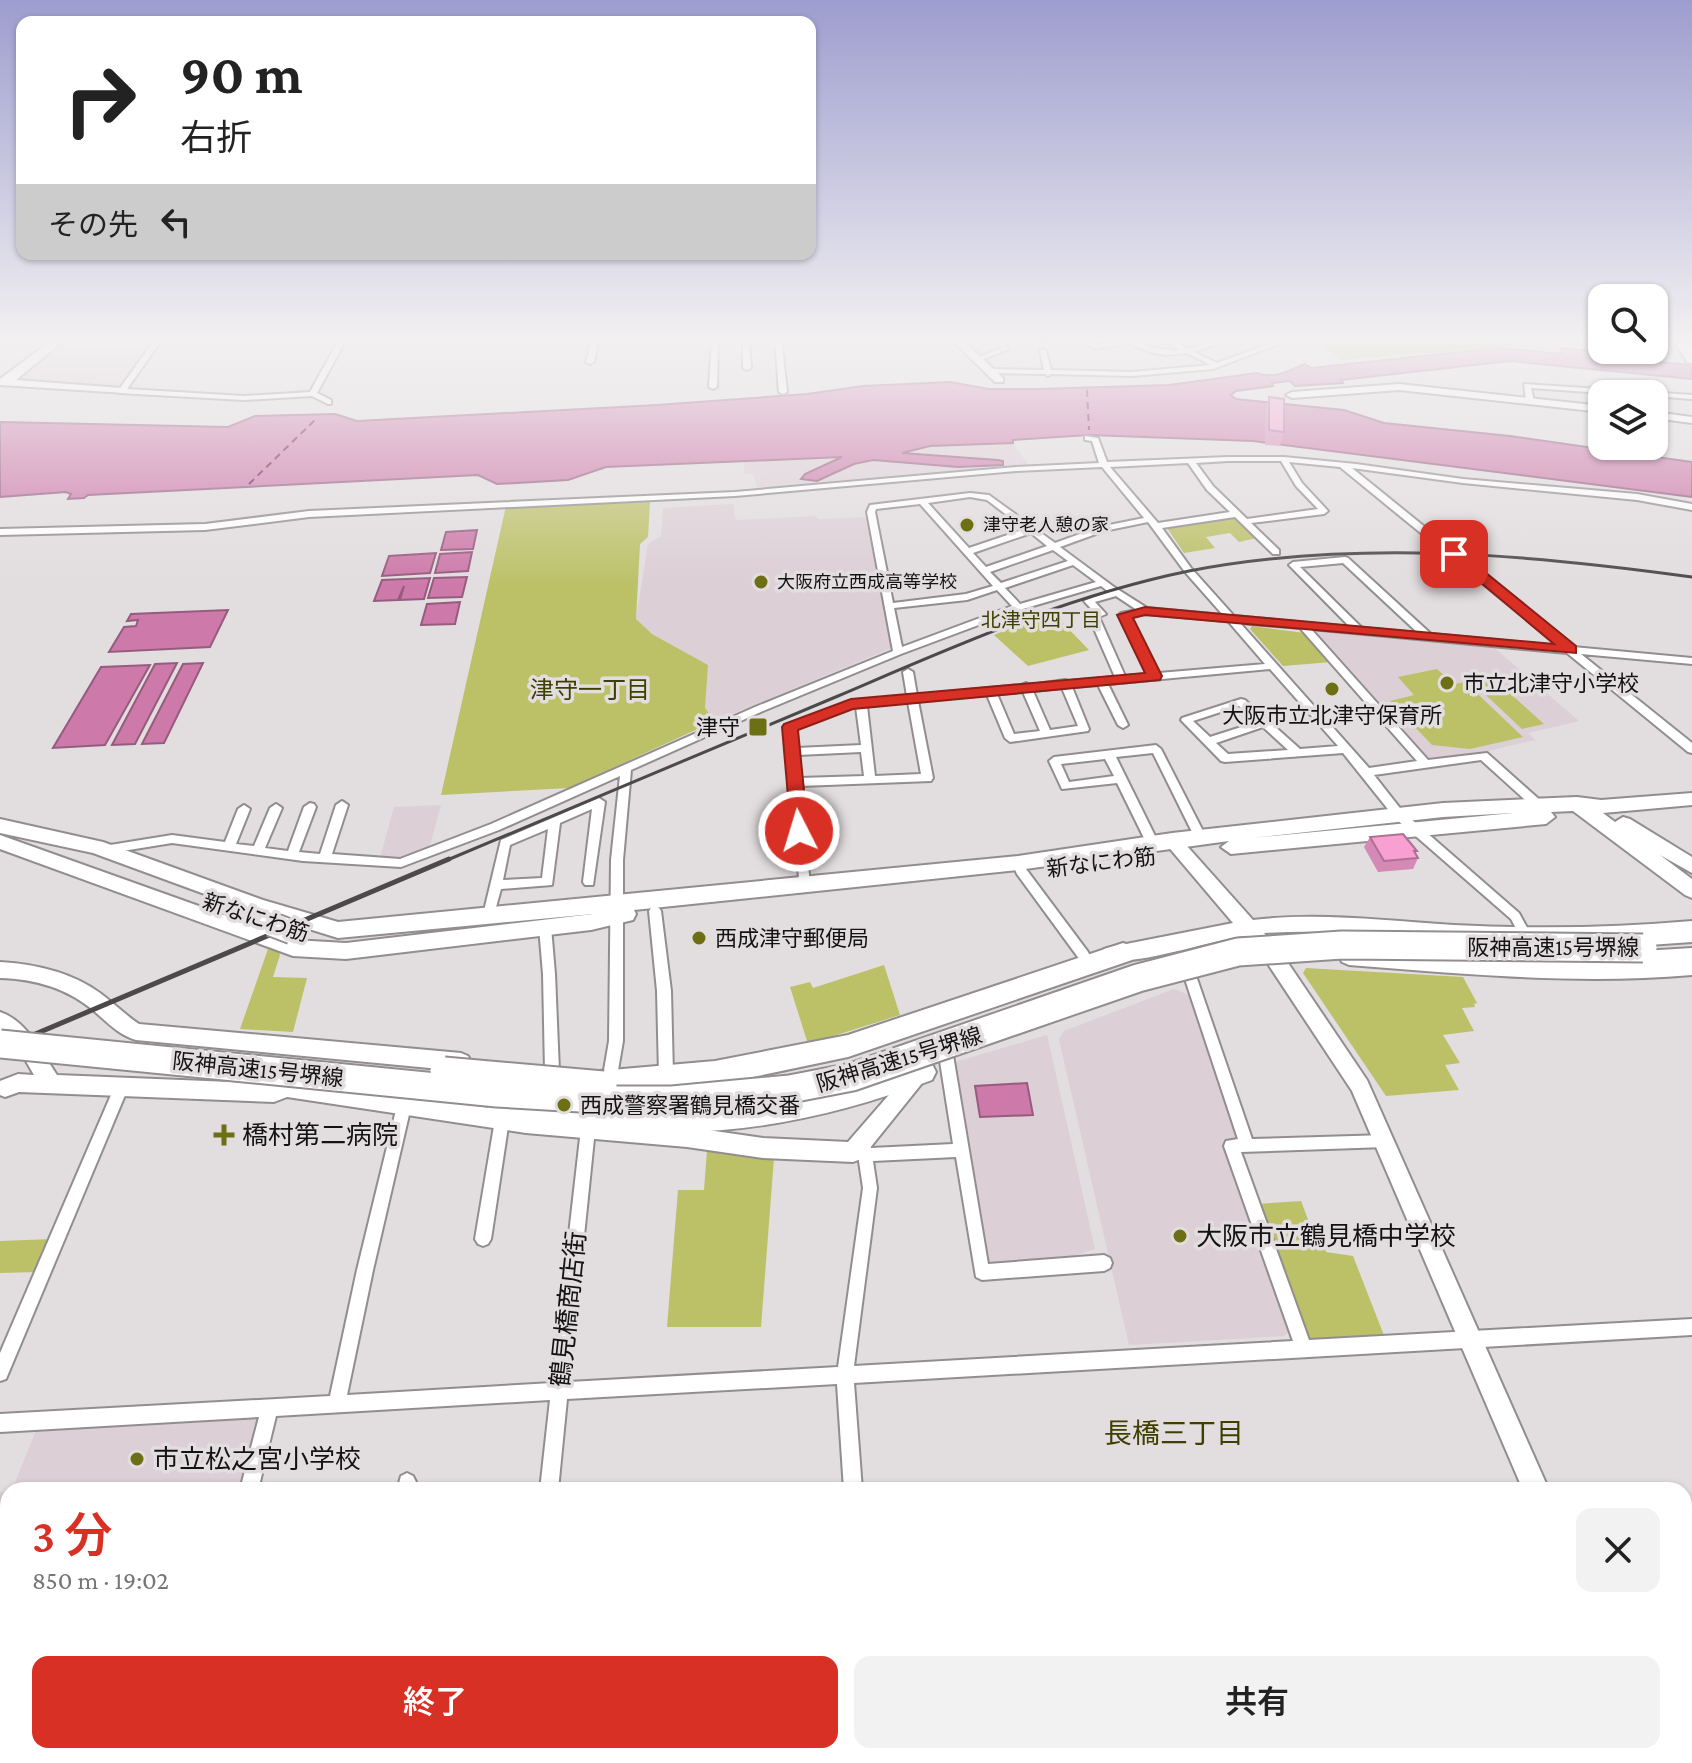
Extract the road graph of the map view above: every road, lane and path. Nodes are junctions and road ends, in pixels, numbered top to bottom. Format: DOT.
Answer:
graph roads {
  1 [pos="1088,438"];
  2 [pos="1283,459"];
  3 [pos="1190,461"];
  4 [pos="1104,465"];
  5 [pos="1343,465"];
  6 [pos="921,500"];
  7 [pos="1692,507"];
  8 [pos="1235,514"];
  9 [pos="1153,522"];
  10 [pos="1243,522"];
  11 [pos="1032,530"];
  12 [pos="0,532"];
  13 [pos="1055,547"];
  14 [pos="967,552"];
  15 [pos="1276,552"];
  16 [pos="1074,562"];
  17 [pos="984,571"];
  18 [pos="1102,583"];
  19 [pos="1000,588"];
  20 [pos="1116,593"];
  21 [pos="889,606"];
  22 [pos="1018,608"];
  23 [pos="1145,611"];
  24 [pos="1231,621"];
  25 [pos="1304,627"];
  26 [pos="1360,631"];
  27 [pos="1428,637"];
  28 [pos="1571,650"];
  29 [pos="898,652"];
  30 [pos="1692,661"];
  31 [pos="1273,666"];
  32 [pos="908,672"];
  33 [pos="1155,676"];
  34 [pos="1121,679"];
  35 [pos="1101,680"];
  36 [pos="1065,683"];
  37 [pos="1026,686"];
  38 [pos="990,690"];
  39 [pos="912,697"];
  40 [pos="861,703"];
  41 [pos="1264,723"];
  42 [pos="1123,725"];
  43 [pos="1047,734"];
  44 [pos="1208,742"];
  45 [pos="866,748"];
  46 [pos="1345,749"];
  47 [pos="1692,749"];
  48 [pos="792,752"];
  49 [pos="1298,753"];
  50 [pos="1109,755"];
  51 [pos="1426,764"];
  52 [pos="626,767"];
  53 [pos="1365,772"];
  54 [pos="870,779"];
  55 [pos="1121,779"];
  56 [pos="795,782"];
  57 [pos="1692,799"];
  58 [pos="1537,804"];
  59 [pos="342,805"];
  60 [pos="310,807"];
  61 [pos="276,808"];
  62 [pos="1589,808"];
  63 [pos="244,809"];
  64 [pos="1399,815"];
  65 [pos="555,820"];
  66 [pos="1415,828"];
  67 [pos="0,833"];
  68 [pos="1200,837"];
  69 [pos="1169,845"];
  70 [pos="229,846"];
  71 [pos="104,850"];
  72 [pos="258,850"];
  73 [pos="292,855"];
  74 [pos="325,858"];
  75 [pos="1692,866"];
  76 [pos="1020,867"];
  77 [pos="589,882"];
  78 [pos="496,885"];
  79 [pos="804,886"];
  80 [pos="1692,890"];
  81 [pos="620,910"];
  82 [pos="655,911"];
  83 [pos="489,915"];
  84 [pos="545,927"];
  85 [pos="1247,927"];
  86 [pos="1524,933"];
  87 [pos="1690,934"];
  88 [pos="1304,945"];
  89 [pos="1123,953"];
  90 [pos="1273,956"];
  91 [pos="1692,958"];
  92 [pos="1082,962"];
  93 [pos="1187,967"];
  94 [pos="1692,967"];
  95 [pos="0,970"];
  96 [pos="0,1020"];
  97 [pos="0,1028"];
  98 [pos="0,1044"];
  99 [pos="299,1048"];
  100 [pos="30,1050"];
  101 [pos="946,1055"];
  102 [pos="210,1065"];
  103 [pos="552,1071"];
  104 [pos="922,1072"];
  105 [pos="666,1075"];
  106 [pos="599,1080"];
  107 [pos="52,1086"];
  108 [pos="121,1088"];
  109 [pos="286,1088"];
  110 [pos="2,1092"];
  111 [pos="404,1106"];
  112 [pos="502,1120"];
  113 [pos="588,1129"];
  114 [pos="1386,1141"];
  115 [pos="1247,1145"];
  116 [pos="863,1147"];
  117 [pos="962,1150"];
  118 [pos="483,1239"];
  119 [pos="1104,1263"];
  120 [pos="1692,1327"];
  121 [pos="1473,1340"];
  122 [pos="1304,1348"];
  123 [pos="0,1373"];
  124 [pos="845,1374"];
  125 [pos="560,1389"];
  126 [pos="337,1403"];
  127 [pos="270,1407"];
  128 [pos="0,1423"];
  129 [pos="251,1482"];
  130 [pos="550,1482"];
  131 [pos="852,1482"];
  132 [pos="1533,1482"];
  1 -- 4 [label="street"];
  2 -- 3 [label="street"];
  2 -- 5 [label="street"];
  2 -- 10 [label="street"];
  3 -- 4 [label="street"];
  3 -- 8 [label="street"];
  4 -- 9 [label="street"];
  4 -- 12 [label="street"];
  5 -- 7 [label="street"];
  5 -- 28 [label="street"];
  6 -- 11 [label="street"];
  6 -- 14 [label="street"];
  6 -- 21 [label="street"];
  8 -- 9 [label="street"];
  8 -- 10 [label="street"];
  9 -- 13 [label="street"];
  9 -- 24 [label="street"];
  10 -- 15 [label="street"];
  11 -- 13 [label="street"];
  11 -- 14 [label="street"];
  13 -- 16 [label="street"];
  13 -- 17 [label="street"];
  14 -- 17 [label="street"];
  16 -- 18 [label="street"];
  16 -- 19 [label="street"];
  17 -- 19 [label="street"];
  18 -- 20 [label="street"];
  18 -- 22 [label="street"];
  19 -- 21 [label="street"];
  19 -- 22 [label="street"];
  20 -- 23 [label="street"];
  20 -- 34 [label="street"];
  21 -- 29 [label="street"];
  22 -- 29 [label="street"];
  23 -- 24 [label="street"];
  23 -- 33 [label="street"];
  24 -- 25 [label="street"];
  24 -- 31 [label="street"];
  25 -- 26 [label="street"];
  25 -- 51 [label="street"];
  26 -- 27 [label="street"];
  26 -- 27 [label="street"];
  27 -- 28 [label="street"];
  28 -- 30 [label="street"];
  28 -- 47 [label="street"];
  29 -- 52 [label="street"];
  31 -- 33 [label="street"];
  31 -- 46 [label="street"];
  32 -- 39 [label="street"];
  33 -- 34 [label="street"];
  34 -- 35 [label="street"];
  35 -- 36 [label="street"];
  35 -- 42 [label="street"];
  36 -- 37 [label="street"];
  36 -- 43 [label="street"];
  37 -- 38 [label="street"];
  37 -- 43 [label="street"];
  38 -- 39 [label="street"];
  38 -- 43 [label="street"];
  39 -- 40 [label="street"];
  39 -- 54 [label="street"];
  40 -- 45 [label="street"];
  40 -- 48 [label="street"];
  41 -- 44 [label="street"];
  41 -- 44 [label="street"];
  41 -- 49 [label="street"];
  44 -- 49 [label="street"];
  45 -- 48 [label="street"];
  45 -- 54 [label="street"];
  46 -- 49 [label="street"];
  46 -- 53 [label="street"];
  48 -- 56 [label="street"];
  50 -- 55 [label="street"];
  50 -- 55 [label="street"];
  50 -- 68 [label="street"];
  51 -- 53 [label="street"];
  51 -- 58 [label="street"];
  52 -- 74 [label="street"];
  52 -- 81 [label="street"];
  53 -- 64 [label="street"];
  54 -- 56 [label="street"];
  55 -- 69 [label="street"];
  56 -- 79 [label="street"];
  57 -- 62 [label="main road, 新なにわ筋"];
  58 -- 62 [label="main road, 新なにわ筋"];
  58 -- 64 [label="main road, 新なにわ筋"];
  59 -- 74 [label="street"];
  60 -- 73 [label="street"];
  61 -- 72 [label="street"];
  62 -- 66 [label="main road, 新なにわ筋"];
  62 -- 75 [label="main road"];
  62 -- 80 [label="main road"];
  63 -- 70 [label="street"];
  64 -- 66 [label="street"];
  64 -- 68 [label="main road, 新なにわ筋"];
  65 -- 77 [label="street"];
  65 -- 78 [label="street"];
  65 -- 78 [label="street"];
  66 -- 69 [label="main road, 新なにわ筋"];
  66 -- 86 [label="street"];
  67 -- 71 [label="main road"];
  67 -- 81 [label="main road, 新なにわ筋, bridge"];
  67 -- 84 [label="main road"];
  68 -- 69 [label="main road, 新なにわ筋"];
  69 -- 76 [label="main road, 新なにわ筋"];
  69 -- 76 [label="main road, 新なにわ筋"];
  69 -- 85 [label="street"];
  70 -- 71 [label="street"];
  70 -- 72 [label="street"];
  71 -- 83 [label="main road"];
  72 -- 73 [label="street"];
  73 -- 74 [label="street"];
  76 -- 79 [label="main road, 新なにわ筋"];
  76 -- 82 [label="main road, 新なにわ筋"];
  76 -- 92 [label="street"];
  78 -- 83 [label="street"];
  79 -- 81 [label="main road, 新なにわ筋"];
  81 -- 82 [label="main road, 新なにわ筋"];
  81 -- 83 [label="main road"];
  81 -- 84 [label="main road"];
  81 -- 106 [label="street"];
  82 -- 105 [label="street"];
  84 -- 103 [label="street"];
  85 -- 86 [label="street"];
  85 -- 89 [label="street"];
  85 -- 90 [label="street"];
  86 -- 87 [label="street"];
  87 -- 88 [label="highway, 阪神高速15号堺線, bridge"];
  87 -- 106 [label="highway, 阪神高速15号堺線, bridge"];
  88 -- 91 [label="highway, bridge"];
  88 -- 102 [label="highway, 阪神高速15号堺線, bridge"];
  89 -- 92 [label="highway"];
  90 -- 93 [label="street"];
  90 -- 94 [label="street"];
  90 -- 114 [label="street"];
  92 -- 105 [label="street"];
  92 -- 106 [label="highway, bridge"];
  93 -- 101 [label="street"];
  93 -- 115 [label="street"];
  95 -- 99 [label="street"];
  96 -- 100 [label="street"];
  97 -- 106 [label="highway, 阪神高速15号堺線, bridge"];
  98 -- 102 [label="highway, 阪神高速15号堺線, bridge"];
  99 -- 103 [label="street"];
  99 -- 109 [label="street"];
  100 -- 107 [label="street"];
  100 -- 109 [label="street"];
  100 -- 110 [label="street"];
  101 -- 104 [label="street"];
  101 -- 117 [label="street"];
  102 -- 104 [label="highway, bridge"];
  103 -- 106 [label="street"];
  104 -- 116 [label="street"];
  105 -- 106 [label="street"];
  107 -- 108 [label="street"];
  107 -- 110 [label="street"];
  108 -- 109 [label="street"];
  108 -- 123 [label="street"];
  109 -- 111 [label="street"];
  111 -- 112 [label="street"];
  111 -- 126 [label="street"];
  112 -- 113 [label="street"];
  112 -- 118 [label="street"];
  113 -- 116 [label="street"];
  113 -- 125 [label="street, 鶴見橋商店街"];
  114 -- 115 [label="street"];
  114 -- 121 [label="street"];
  115 -- 122 [label="street"];
  116 -- 117 [label="street"];
  116 -- 124 [label="street"];
  117 -- 119 [label="street"];
  120 -- 121 [label="street"];
  121 -- 122 [label="street"];
  121 -- 132 [label="street"];
  122 -- 124 [label="street"];
  124 -- 125 [label="street"];
  124 -- 131 [label="street"];
  125 -- 126 [label="street"];
  125 -- 130 [label="street, 鶴見橋商店街"];
  126 -- 127 [label="street"];
  127 -- 128 [label="street"];
  127 -- 129 [label="street"];
}
